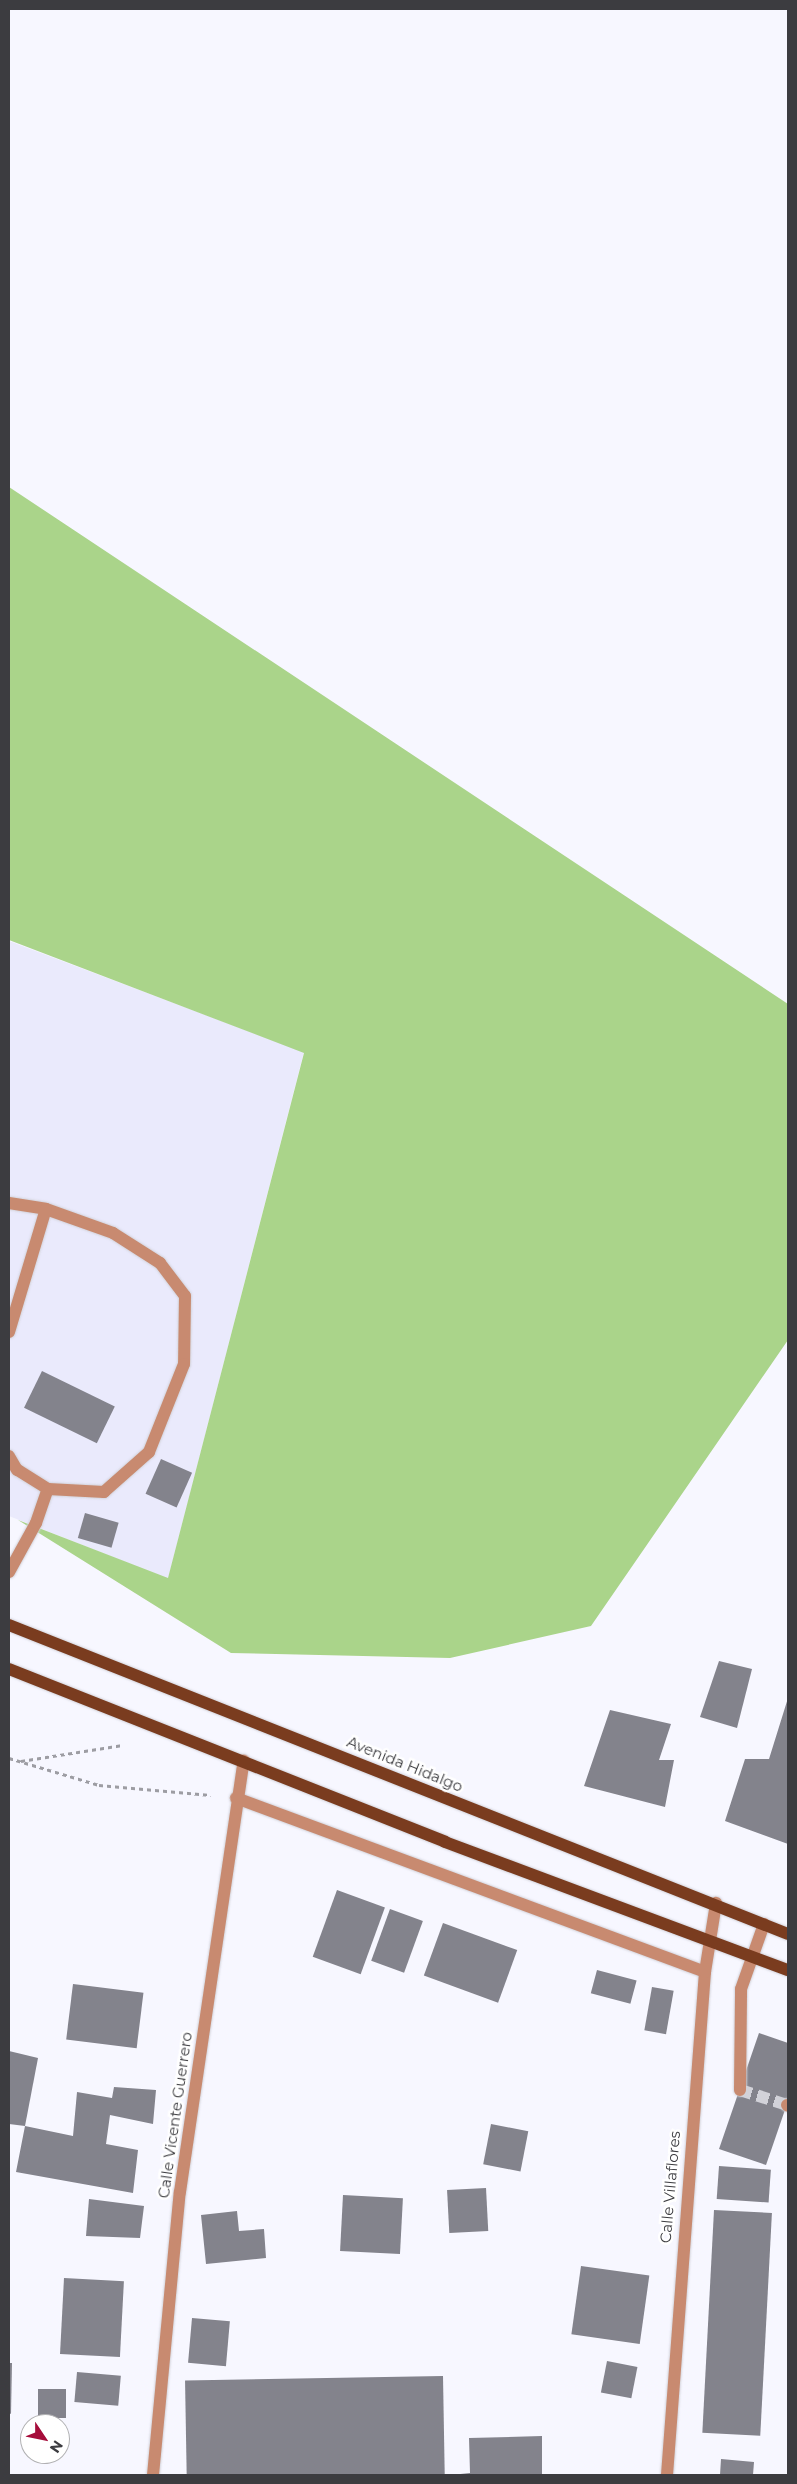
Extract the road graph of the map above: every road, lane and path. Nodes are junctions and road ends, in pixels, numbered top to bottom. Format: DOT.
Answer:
graph roads {
  1 [pos="9,1203"];
  2 [pos="46,1209"];
  3 [pos="9,1332"];
  4 [pos="9,1456"];
  5 [pos="48,1489"];
  6 [pos="14,1549"];
  7 [pos="9,1572"];
  8 [pos="9,1625"];
  9 [pos="9,1670"];
  10 [pos="133,1743"];
  11 [pos="9,1758"];
  12 [pos="19,1761"];
  13 [pos="244,1761"];
  14 [pos="236,1798"];
  15 [pos="716,1903"];
  16 [pos="764,1924"];
  17 [pos="788,1934"];
  18 [pos="710,1937"];
  19 [pos="752,1955"];
  20 [pos="788,1970"];
  21 [pos="705,1972"];
  22 [pos="740,2090"];
  23 [pos="153,2475"];
  24 [pos="667,2475"];
  1 -- 2 [label="street"];
  2 -- 3 [label="street"];
  2 -- 5 [label="street"];
  4 -- 5 [label="street"];
  5 -- 6 [label="street"];
  6 -- 7 [label="street"];
  8 -- 15 [label="main road, Avenida Hidalgo"];
  9 -- 13 [label="main road"];
  10 -- 12 [label="path"];
  11 -- 12 [label="path"];
  12 -- 14 [label="path"];
  13 -- 14 [label="street, Calle Vicente Guerrero"];
  13 -- 18 [label="main road"];
  14 -- 21 [label="street"];
  14 -- 23 [label="street, Calle Vicente Guerrero"];
  15 -- 16 [label="main road, Avenida Hidalgo"];
  15 -- 18 [label="street, Calle Villaflores"];
  16 -- 17 [label="main road, Avenida Hidalgo"];
  16 -- 19 [label="street"];
  18 -- 19 [label="main road"];
  18 -- 21 [label="street, Calle Villaflores"];
  19 -- 20 [label="main road"];
  19 -- 22 [label="street"];
  21 -- 24 [label="street, Calle Villaflores"];
}
